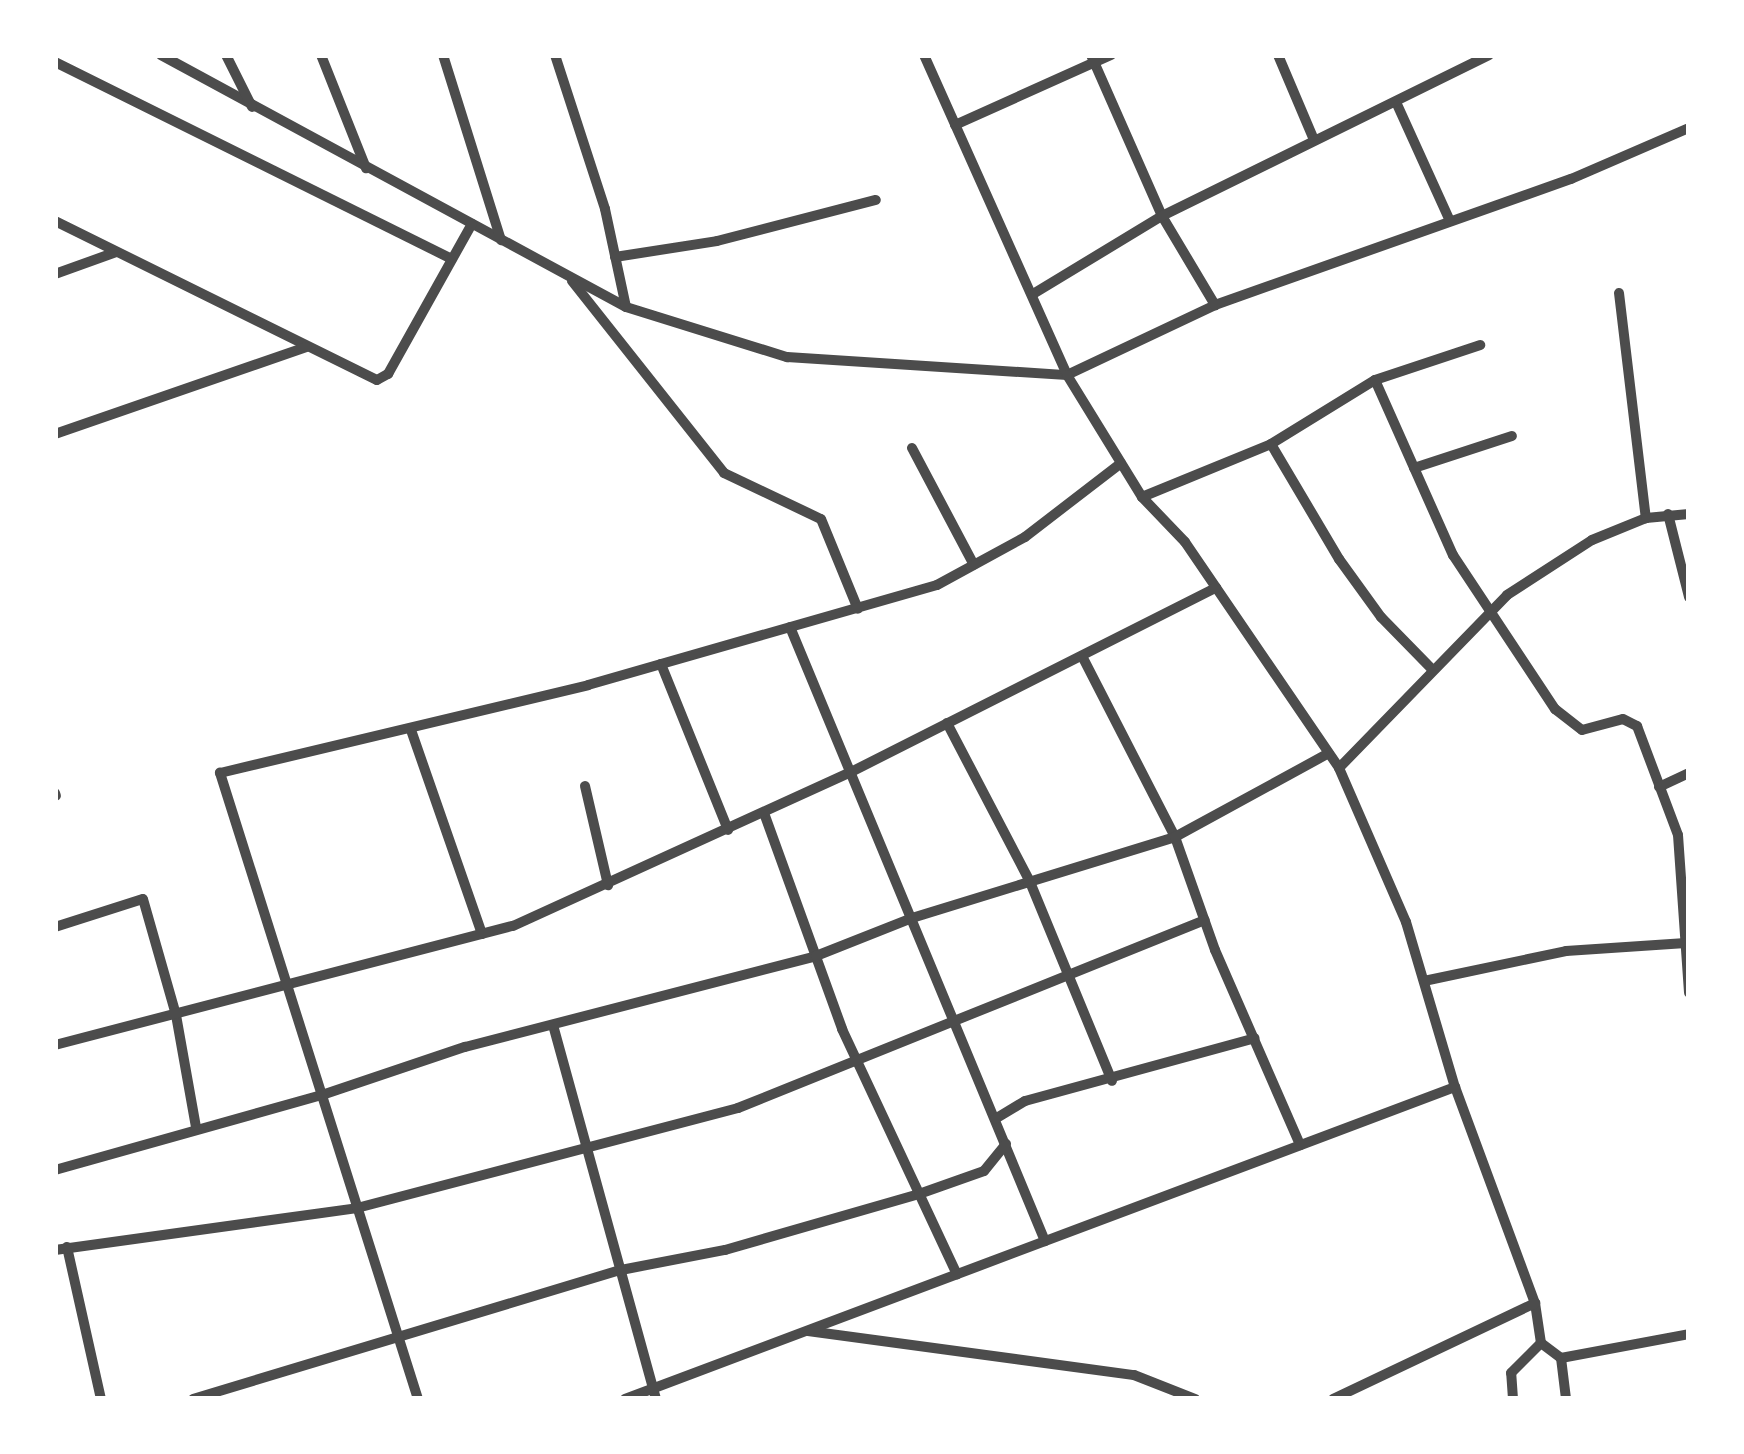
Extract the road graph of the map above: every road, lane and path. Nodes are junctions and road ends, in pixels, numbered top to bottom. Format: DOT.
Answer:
graph roads {
  1 [pos="161,55"];
  2 [pos="226,55"];
  3 [pos="321,55"];
  4 [pos="442,55"];
  5 [pos="554,55"];
  6 [pos="924,55"];
  7 [pos="1111,55"];
  8 [pos="1278,55"];
  9 [pos="1489,55"];
  10 [pos="1093,59"];
  11 [pos="1468,59"];
  12 [pos="55,62"];
  13 [pos="1396,102"];
  14 [pos="252,106"];
  15 [pos="955,125"];
  16 [pos="1689,128"];
  17 [pos="1314,140"];
  18 [pos="366,168"];
  19 [pos="876,200"];
  20 [pos="1162,216"];
  21 [pos="55,221"];
  22 [pos="1450,221"];
  23 [pos="472,224"];
  24 [pos="501,240"];
  25 [pos="116,252"];
  26 [pos="614,257"];
  27 [pos="452,259"];
  28 [pos="55,274"];
  29 [pos="568,276"];
  30 [pos="1620,293"];
  31 [pos="1033,294"];
  32 [pos="1214,305"];
  33 [pos="626,307"];
  34 [pos="1480,345"];
  35 [pos="306,346"];
  36 [pos="1066,375"];
  37 [pos="1374,380"];
  38 [pos="55,434"];
  39 [pos="1512,436"];
  40 [pos="1271,444"];
  41 [pos="912,448"];
  42 [pos="1121,463"];
  43 [pos="1414,468"];
  44 [pos="1142,496"];
  45 [pos="1668,514"];
  46 [pos="1689,514"];
  47 [pos="1646,518"];
  48 [pos="974,565"];
  49 [pos="1216,588"];
  50 [pos="1689,597"];
  51 [pos="858,610"];
  52 [pos="1491,614"];
  53 [pos="790,627"];
  54 [pos="1082,656"];
  55 [pos="661,664"];
  56 [pos="1432,668"];
  57 [pos="948,723"];
  58 [pos="411,730"];
  59 [pos="1329,753"];
  60 [pos="1339,768"];
  61 [pos="851,772"];
  62 [pos="1689,773"];
  63 [pos="585,786"];
  64 [pos="1659,786"];
  65 [pos="764,813"];
  66 [pos="728,830"];
  67 [pos="1175,837"];
  68 [pos="1030,882"];
  69 [pos="608,885"];
  70 [pos="912,918"];
  71 [pos="1205,920"];
  72 [pos="55,928"];
  73 [pos="482,934"];
  74 [pos="1686,943"];
  75 [pos="816,956"];
  76 [pos="1067,971"];
  77 [pos="1424,980"];
  78 [pos="288,987"];
  79 [pos="1689,993"];
  80 [pos="176,1015"];
  81 [pos="953,1018"];
  82 [pos="553,1025"];
  83 [pos="1254,1038"];
  84 [pos="55,1045"];
  85 [pos="857,1060"];
  86 [pos="1112,1081"];
  87 [pos="1454,1086"];
  88 [pos="322,1095"];
  89 [pos="995,1119"];
  90 [pos="196,1127"];
  91 [pos="1006,1144"];
  92 [pos="1300,1145"];
  93 [pos="590,1147"];
  94 [pos="55,1170"];
  95 [pos="918,1194"];
  96 [pos="357,1208"];
  97 [pos="1045,1241"];
  98 [pos="61,1249"];
  99 [pos="621,1270"];
  100 [pos="957,1274"];
  101 [pos="1536,1303"];
  102 [pos="807,1330"];
  103 [pos="1689,1334"];
  104 [pos="398,1338"];
  105 [pos="1540,1343"];
  106 [pos="1561,1358"];
  107 [pos="654,1394"];
  108 [pos="101,1399"];
  109 [pos="193,1399"];
  110 [pos="418,1399"];
  111 [pos="626,1399"];
  112 [pos="1195,1399"];
  113 [pos="1333,1399"];
  114 [pos="1513,1399"];
  115 [pos="1566,1399"];
  1 -- 14 [label="street"];
  2 -- 14 [label="street"];
  3 -- 18 [label="street"];
  4 -- 24 [label="street"];
  5 -- 26 [label="street"];
  6 -- 15 [label="street"];
  7 -- 10 [label="street"];
  8 -- 17 [label="street"];
  9 -- 11 [label="street"];
  10 -- 15 [label="street"];
  10 -- 20 [label="street"];
  11 -- 13 [label="street"];
  12 -- 27 [label="street"];
  13 -- 17 [label="street"];
  13 -- 22 [label="street"];
  14 -- 18 [label="street"];
  15 -- 31 [label="street"];
  16 -- 22 [label="street"];
  17 -- 20 [label="street"];
  18 -- 23 [label="street"];
  19 -- 26 [label="street"];
  20 -- 31 [label="street"];
  20 -- 32 [label="street"];
  21 -- 25 [label="street"];
  22 -- 32 [label="street"];
  23 -- 24 [label="street"];
  23 -- 27 [label="street"];
  24 -- 29 [label="street"];
  25 -- 28 [label="street"];
  25 -- 35 [label="street"];
  26 -- 33 [label="street"];
  27 -- 35 [label="street"];
  29 -- 33 [label="street"];
  29 -- 51 [label="street"];
  30 -- 47 [label="street"];
  31 -- 36 [label="street"];
  32 -- 36 [label="street"];
  33 -- 36 [label="street"];
  34 -- 37 [label="street"];
  35 -- 38 [label="street"];
  36 -- 42 [label="street"];
  37 -- 40 [label="street"];
  37 -- 43 [label="street"];
  39 -- 43 [label="street"];
  40 -- 44 [label="street"];
  40 -- 56 [label="street"];
  41 -- 48 [label="street"];
  42 -- 44 [label="street"];
  42 -- 48 [label="street"];
  43 -- 52 [label="street"];
  44 -- 49 [label="street"];
  45 -- 46 [label="street"];
  45 -- 47 [label="street"];
  45 -- 50 [label="street"];
  47 -- 52 [label="street"];
  48 -- 51 [label="street"];
  49 -- 54 [label="street"];
  49 -- 59 [label="street"];
  51 -- 53 [label="street"];
  52 -- 56 [label="street"];
  52 -- 64 [label="street"];
  53 -- 55 [label="street"];
  53 -- 61 [label="street"];
  54 -- 57 [label="street"];
  54 -- 67 [label="street"];
  55 -- 58 [label="street"];
  55 -- 66 [label="street"];
  56 -- 60 [label="street"];
  57 -- 61 [label="street"];
  57 -- 68 [label="street"];
  58 -- 73 [label="street"];
  58 -- 78 [label="street"];
  59 -- 60 [label="street"];
  59 -- 67 [label="street"];
  60 -- 77 [label="street"];
  61 -- 65 [label="street"];
  61 -- 70 [label="street"];
  62 -- 64 [label="street"];
  63 -- 69 [label="street"];
  64 -- 74 [label="street"];
  65 -- 66 [label="street"];
  65 -- 75 [label="street"];
  66 -- 69 [label="street"];
  67 -- 68 [label="street"];
  67 -- 71 [label="street"];
  68 -- 70 [label="street"];
  68 -- 76 [label="street"];
  69 -- 73 [label="street"];
  70 -- 75 [label="street"];
  70 -- 81 [label="street"];
  71 -- 76 [label="street"];
  71 -- 83 [label="street"];
  72 -- 80 [label="street"];
  73 -- 78 [label="street"];
  74 -- 77 [label="street"];
  74 -- 79 [label="street"];
  75 -- 82 [label="street"];
  75 -- 85 [label="street"];
  76 -- 81 [label="street"];
  76 -- 86 [label="street"];
  77 -- 87 [label="street"];
  78 -- 80 [label="street"];
  78 -- 88 [label="street"];
  80 -- 84 [label="street"];
  80 -- 90 [label="street"];
  81 -- 85 [label="street"];
  81 -- 89 [label="street"];
  82 -- 88 [label="street"];
  82 -- 93 [label="street"];
  83 -- 86 [label="street"];
  83 -- 92 [label="street"];
  85 -- 93 [label="street"];
  85 -- 95 [label="street"];
  86 -- 89 [label="street"];
  87 -- 92 [label="street"];
  87 -- 101 [label="street"];
  88 -- 90 [label="street"];
  88 -- 96 [label="street"];
  89 -- 91 [label="street"];
  90 -- 94 [label="street"];
  91 -- 95 [label="street"];
  91 -- 97 [label="street"];
  92 -- 97 [label="street"];
  93 -- 96 [label="street"];
  93 -- 99 [label="street"];
  95 -- 99 [label="street"];
  95 -- 100 [label="street"];
  96 -- 98 [label="street"];
  96 -- 104 [label="street"];
  97 -- 100 [label="street"];
  98 -- 108 [label="street"];
  99 -- 104 [label="street"];
  99 -- 107 [label="street"];
  100 -- 102 [label="street"];
  101 -- 105 [label="street"];
  101 -- 113 [label="street"];
  102 -- 107 [label="street"];
  102 -- 112 [label="street"];
  103 -- 106 [label="street"];
  104 -- 109 [label="street"];
  104 -- 110 [label="street"];
  105 -- 106 [label="street"];
  105 -- 114 [label="street"];
  106 -- 115 [label="street"];
  107 -- 111 [label="street"];
}
